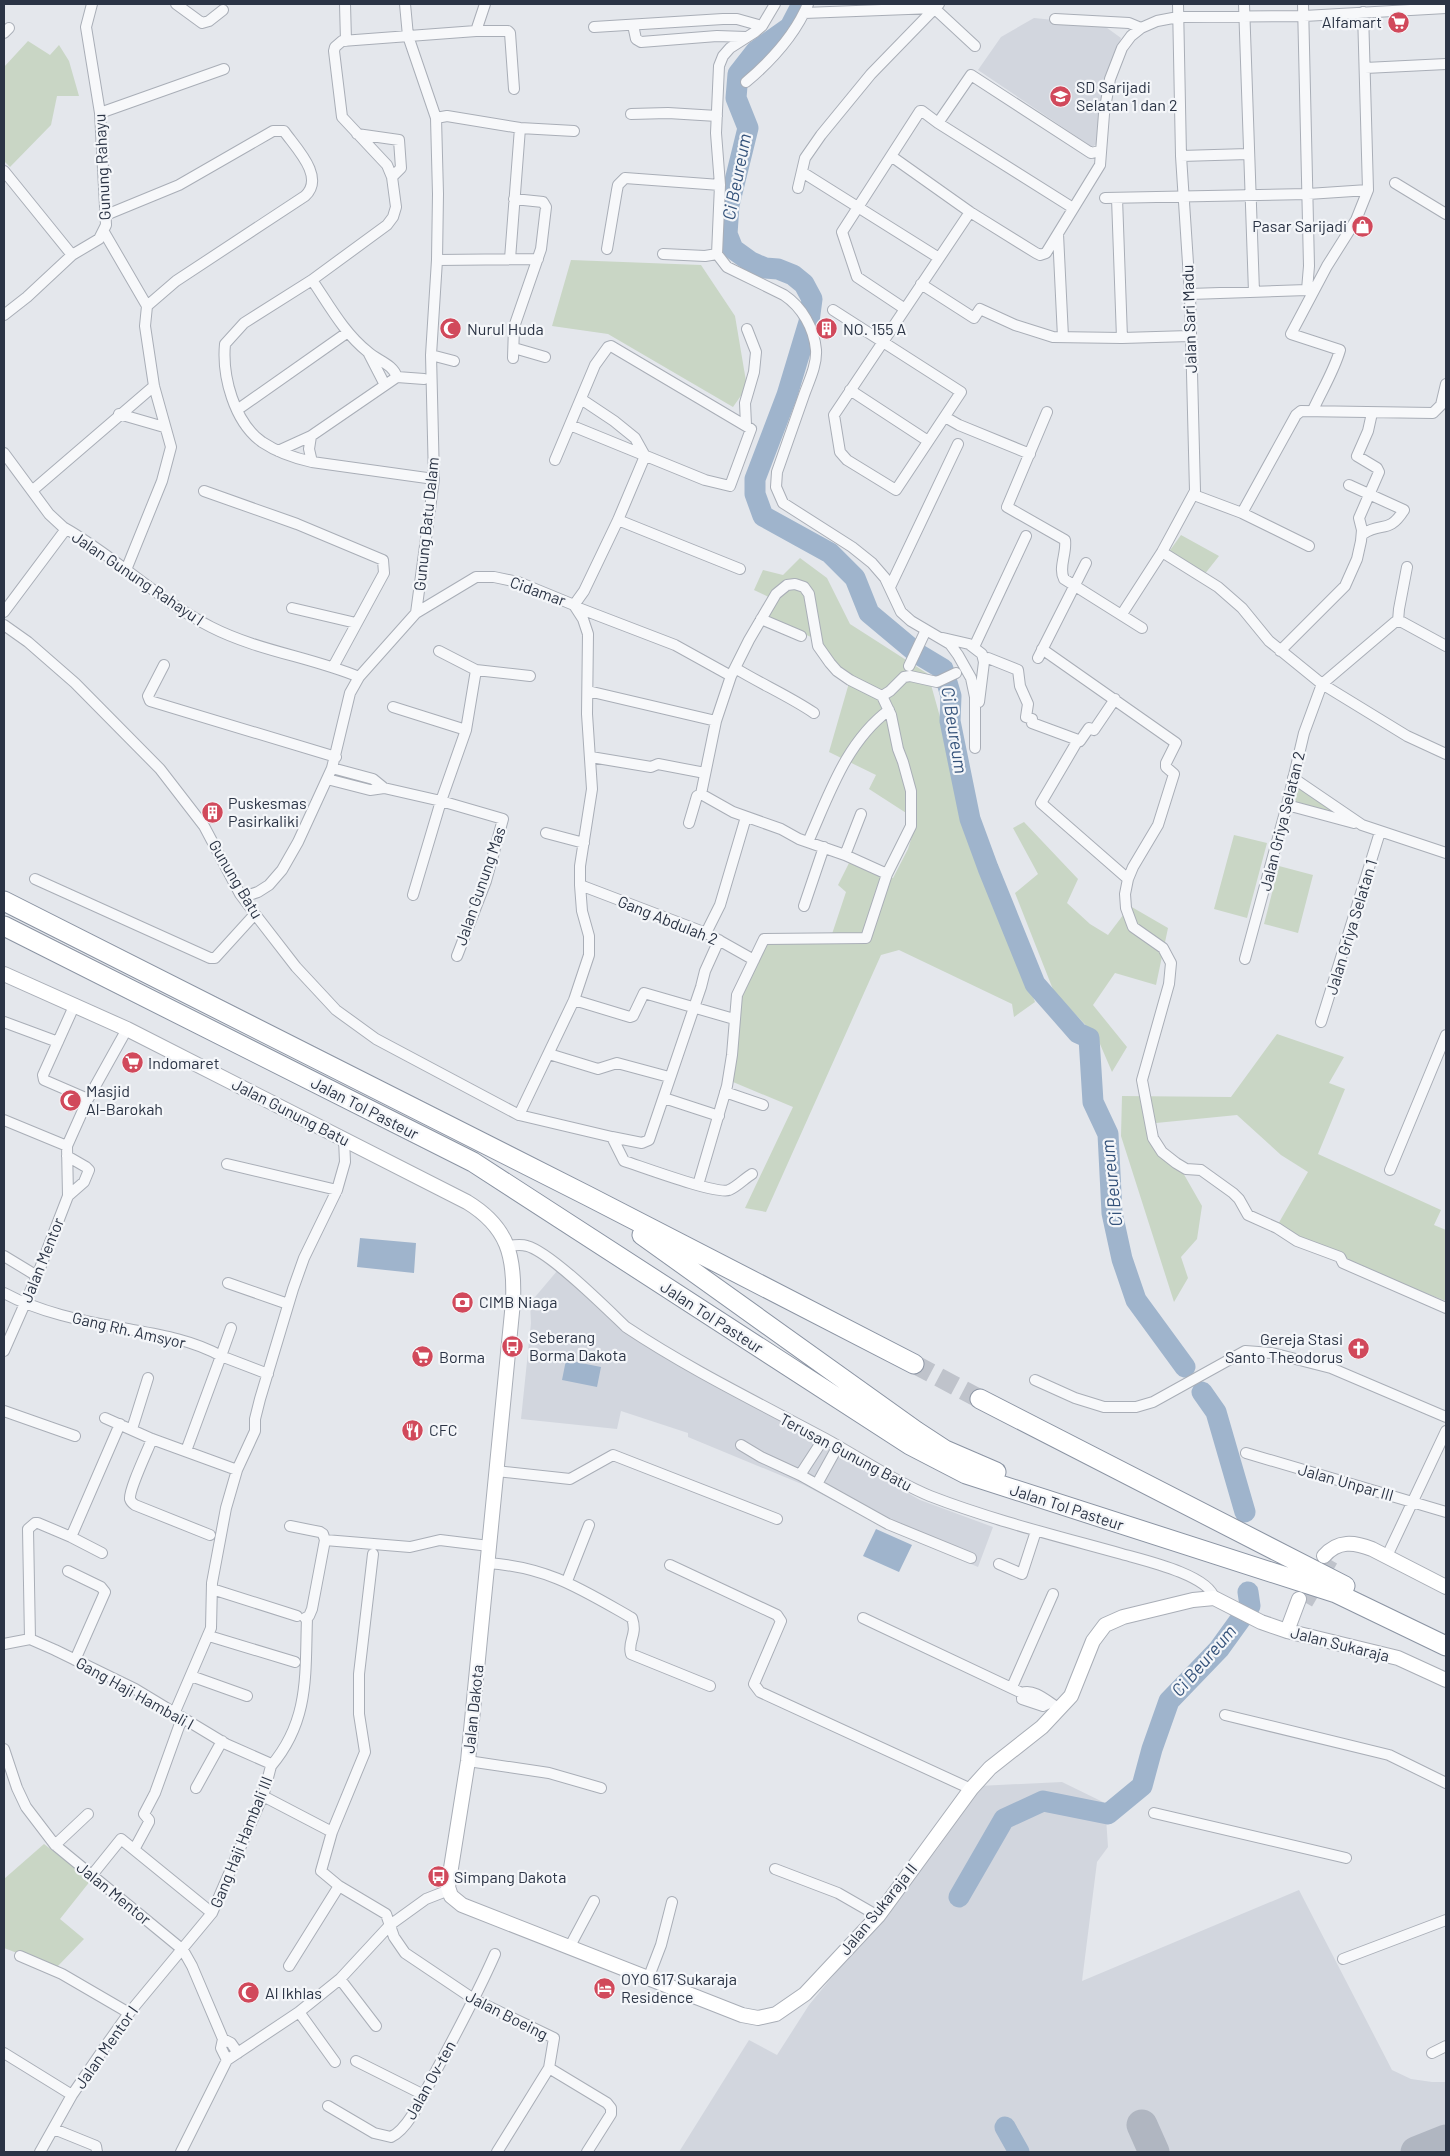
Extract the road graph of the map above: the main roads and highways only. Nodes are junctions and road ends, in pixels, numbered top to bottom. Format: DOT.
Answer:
graph roads {
  1 [pos="4,901"];
  2 [pos="4,926"];
  3 [pos="4,974"];
  4 [pos="588,1196"];
  5 [pos="508,1246"];
  6 [pos="914,1364"];
  7 [pos="980,1399"];
  8 [pos="1327,1558"];
  9 [pos="1338,1583"];
  10 [pos="1446,1587"];
  11 [pos="1302,1601"];
  12 [pos="1234,1608"];
  13 [pos="1446,1631"];
  14 [pos="1287,1632"];
  15 [pos="1446,1646"];
  16 [pos="1446,1680"];
  17 [pos="449,1890"];
  1 -- 4 [label="highway, Jalan Tol Pasteur"];
  2 -- 15 [label="highway, Jalan Tol Pasteur"];
  3 -- 5 [label="main road, Jalan Gunung Batu"];
  4 -- 6 [label="highway, Jalan Tol Pasteur"];
  4 -- 9 [label="highway"];
  5 -- 17 [label="main road, Jalan Dakota"];
  7 -- 9 [label="highway"];
  8 -- 10 [label="main road"];
  9 -- 13 [label="highway"];
  11 -- 14 [label="main road"];
  12 -- 14 [label="main road, Jalan Sukaraja"];
  12 -- 17 [label="main road, Jalan Sukaraja II"];
  14 -- 16 [label="main road, Jalan Sukaraja"];
}
